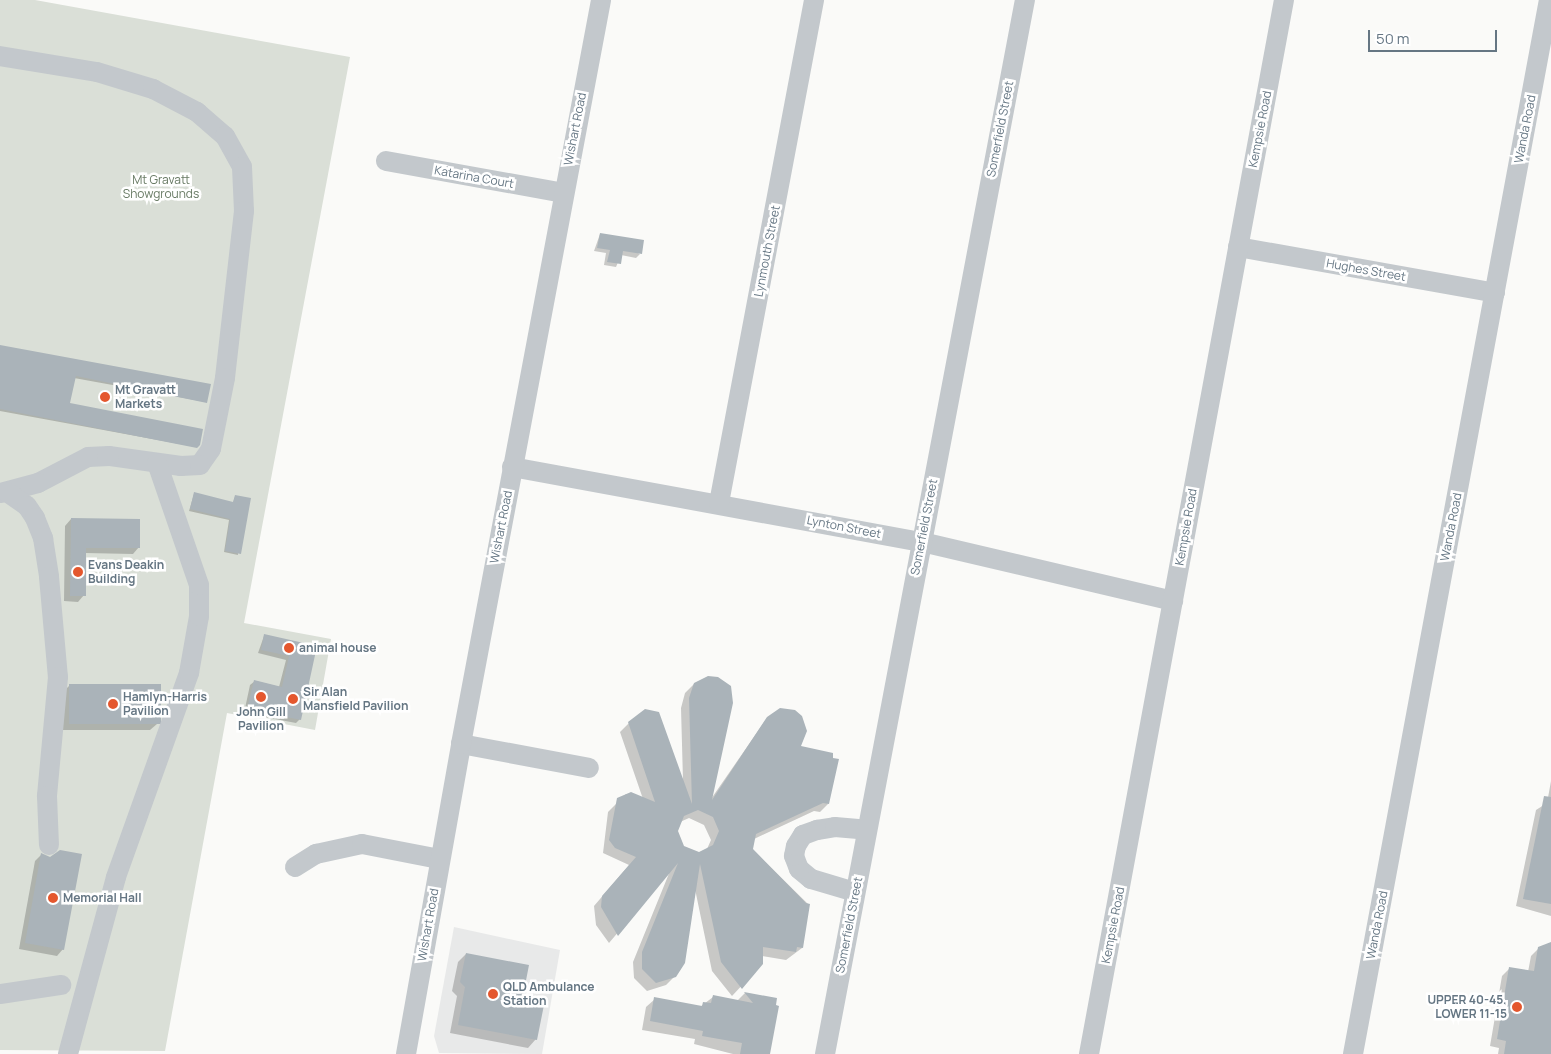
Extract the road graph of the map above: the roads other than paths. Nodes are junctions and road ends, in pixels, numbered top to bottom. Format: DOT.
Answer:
graph roads {
  1 [pos="601,0"];
  2 [pos="814,0"];
  3 [pos="1025,0"];
  4 [pos="1284,0"];
  5 [pos="1549,0"];
  6 [pos="0,56"];
  7 [pos="386,161"];
  8 [pos="563,193"];
  9 [pos="1238,247"];
  10 [pos="1495,293"];
  11 [pos="157,463"];
  12 [pos="512,467"];
  13 [pos="3,492"];
  14 [pos="719,503"];
  15 [pos="922,542"];
  16 [pos="1173,601"];
  17 [pos="460,744"];
  18 [pos="589,768"];
  19 [pos="867,830"];
  20 [pos="49,845"];
  21 [pos="439,859"];
  22 [pos="295,867"];
  23 [pos="855,892"];
  24 [pos="61,985"];
  25 [pos="0,994"];
  26 [pos="68,1054"];
  27 [pos="406,1054"];
  28 [pos="825,1054"];
  29 [pos="1089,1054"];
  30 [pos="1353,1054"];
  1 -- 8 [label="street, Wishart Road"];
  2 -- 14 [label="street, Lynmouth Street"];
  3 -- 15 [label="street, Somerfield Street"];
  4 -- 9 [label="street, Kempsie Road"];
  5 -- 10 [label="street, Wanda Road"];
  6 -- 11 [label="street"];
  7 -- 8 [label="street, Katarina Court"];
  8 -- 12 [label="street, Wishart Road"];
  9 -- 10 [label="street, Hughes Street"];
  9 -- 16 [label="street, Kempsie Road"];
  10 -- 30 [label="street, Wanda Road"];
  11 -- 13 [label="street"];
  11 -- 26 [label="street"];
  12 -- 14 [label="street, Lynton Street"];
  12 -- 17 [label="street, Wishart Road"];
  13 -- 20 [label="street"];
  14 -- 15 [label="street, Lynton Street"];
  15 -- 16 [label="street, Lynton Street"];
  15 -- 19 [label="street, Somerfield Street"];
  16 -- 29 [label="street, Kempsie Road"];
  17 -- 18 [label="street"];
  17 -- 21 [label="street, Wishart Road"];
  19 -- 23 [label="street, Somerfield Street"];
  19 -- 23 [label="street"];
  21 -- 22 [label="street"];
  21 -- 27 [label="street, Wishart Road"];
  23 -- 28 [label="street, Somerfield Street"];
  24 -- 25 [label="street"];
}
